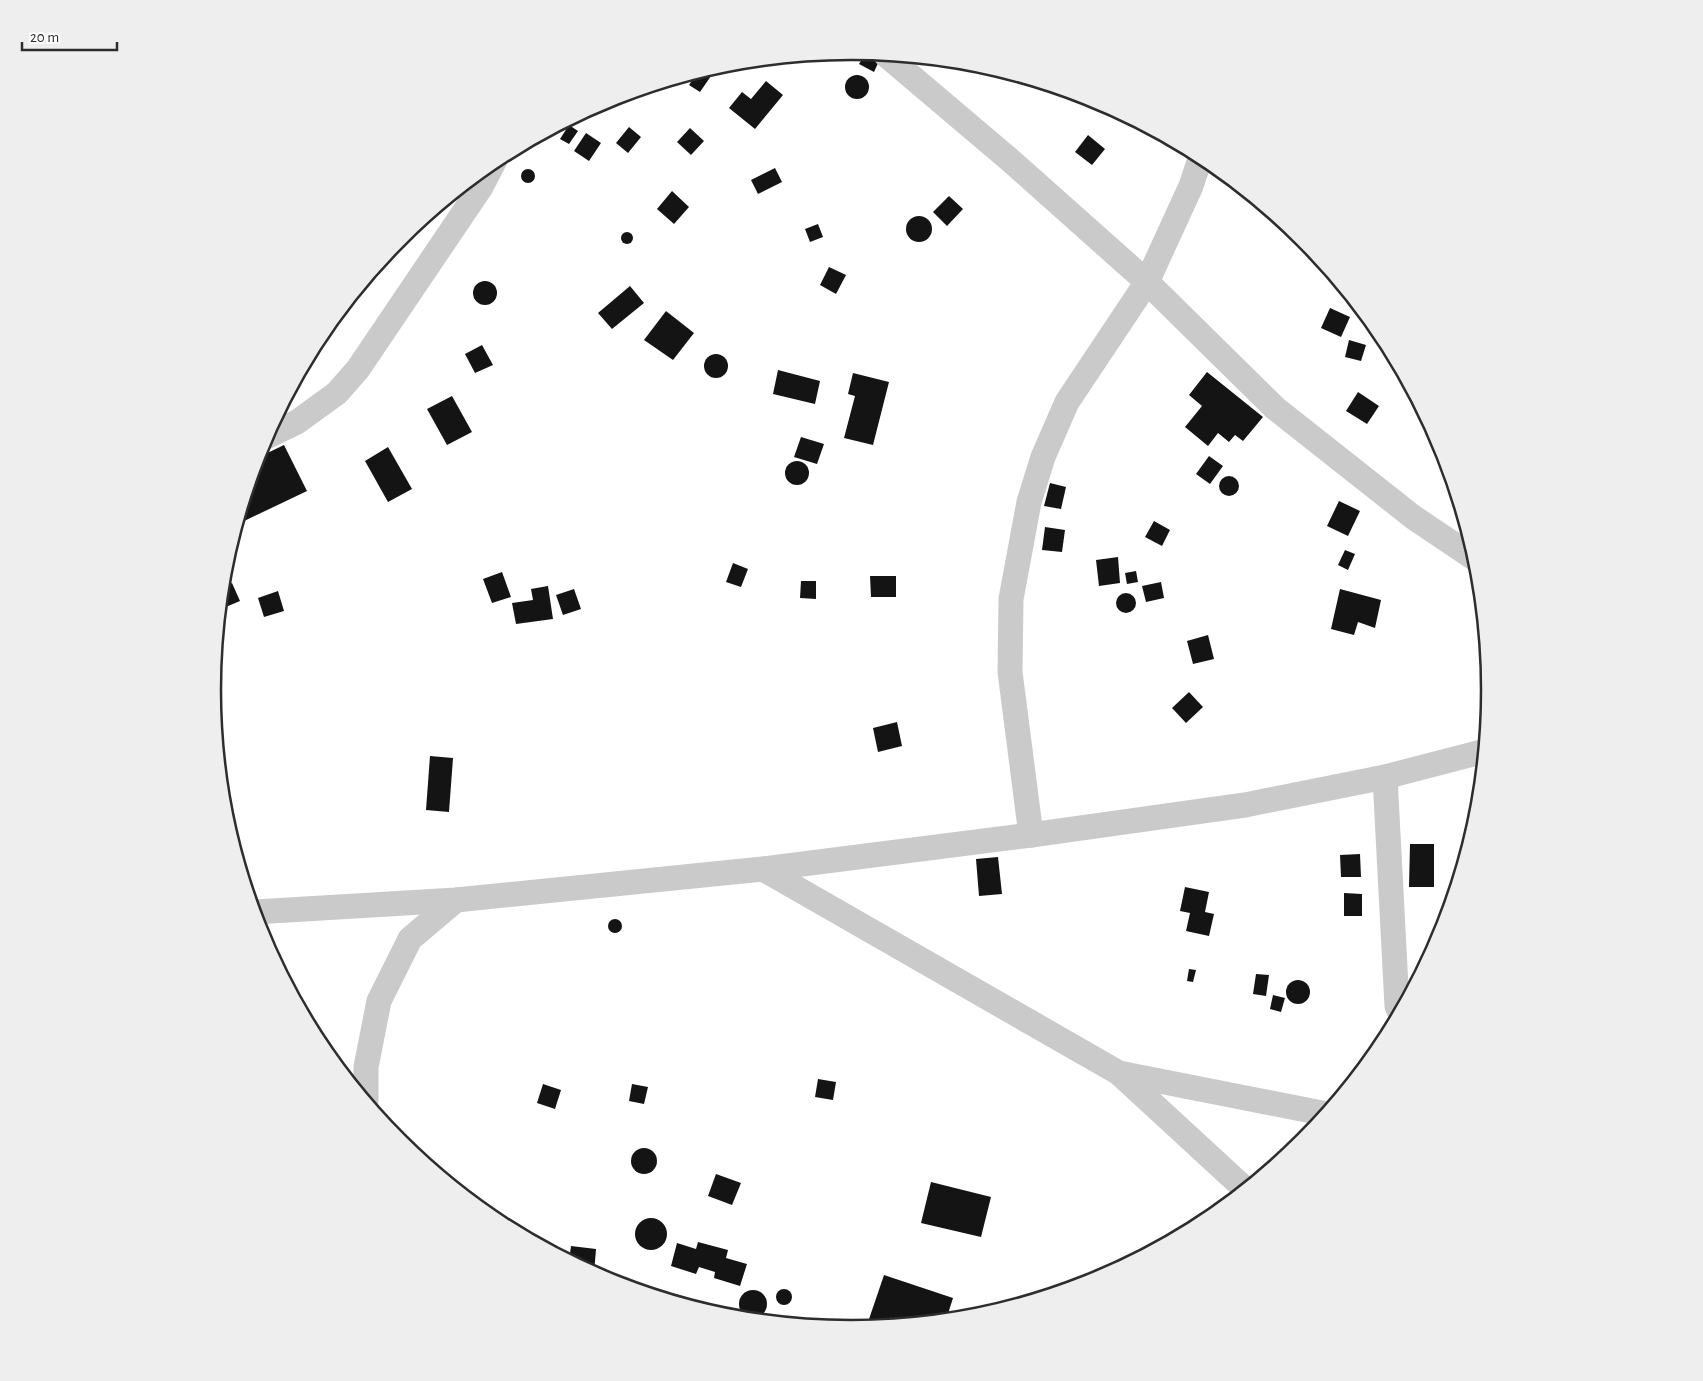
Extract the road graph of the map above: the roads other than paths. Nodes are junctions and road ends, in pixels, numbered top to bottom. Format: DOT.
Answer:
graph roads {
  1 [pos="893,61"];
  2 [pos="1198,164"];
  3 [pos="486,177"];
  4 [pos="1147,282"];
  5 [pos="277,432"];
  6 [pos="1467,553"];
  7 [pos="1479,753"];
  8 [pos="1385,777"];
  9 [pos="1030,835"];
  10 [pos="763,870"];
  11 [pos="456,900"];
  12 [pos="261,912"];
  13 [pos="1397,1007"];
  14 [pos="1119,1073"];
  15 [pos="366,1092"];
  16 [pos="1320,1113"];
  17 [pos="1241,1186"];
  1 -- 4 [label="street"];
  2 -- 4 [label="street"];
  3 -- 5 [label="street"];
  4 -- 6 [label="street"];
  4 -- 9 [label="street"];
  7 -- 8 [label="street"];
  8 -- 9 [label="street"];
  8 -- 13 [label="street"];
  9 -- 10 [label="street"];
  10 -- 11 [label="street"];
  10 -- 14 [label="street"];
  11 -- 12 [label="street"];
  11 -- 15 [label="street"];
  14 -- 16 [label="street"];
  14 -- 17 [label="street"];
}
